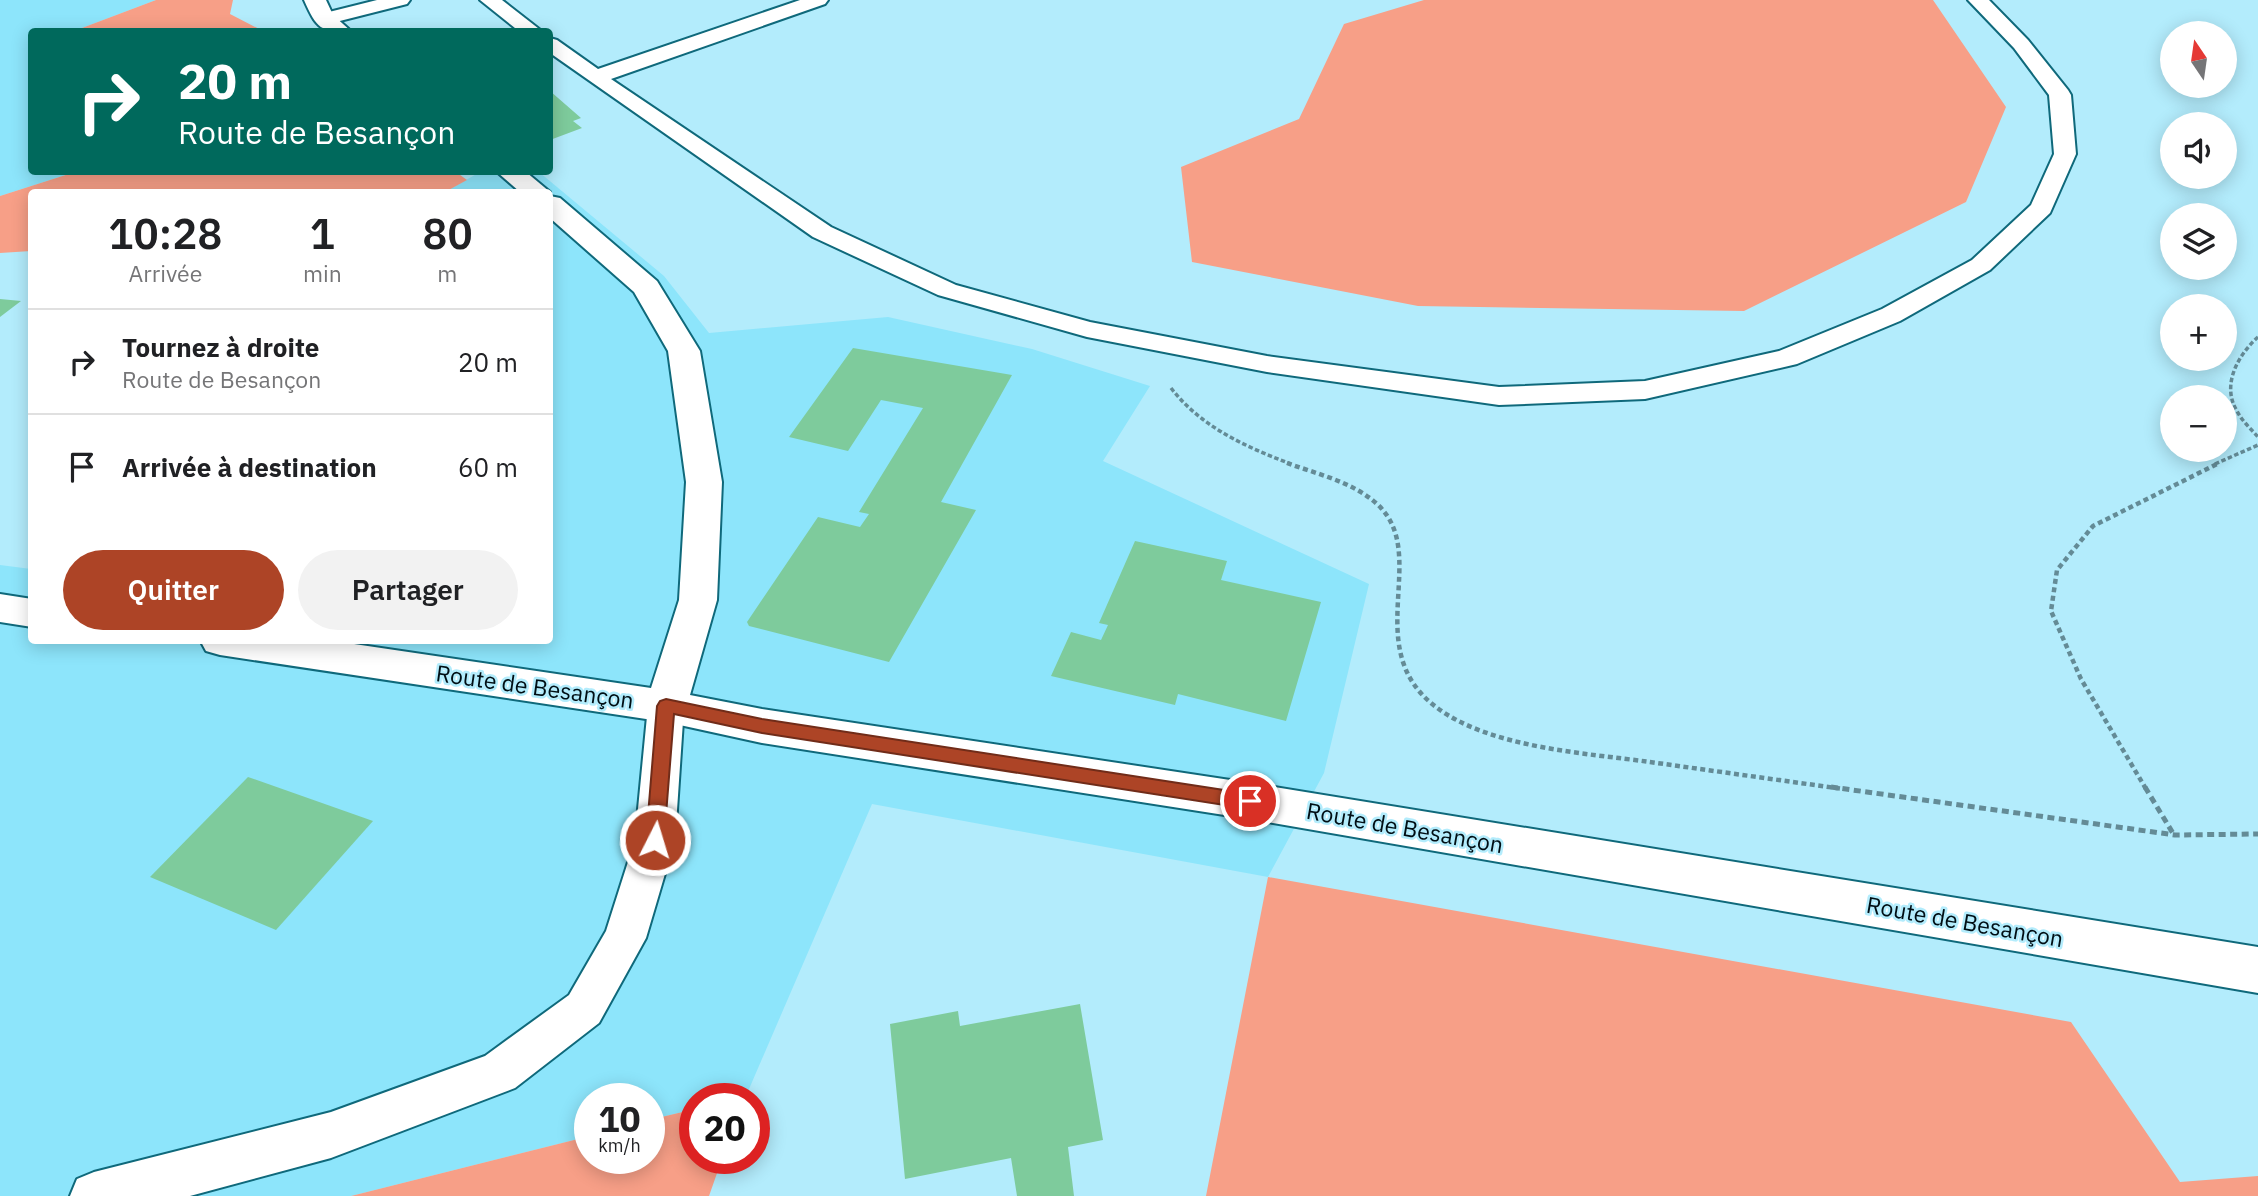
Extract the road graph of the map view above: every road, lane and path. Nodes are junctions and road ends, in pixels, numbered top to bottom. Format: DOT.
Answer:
graph roads {
  1 [pos="400,0"];
  2 [pos="490,0"];
  3 [pos="818,0"];
  4 [pos="1978,0"];
  5 [pos="327,17"];
  6 [pos="528,28"];
  7 [pos="553,46"];
  8 [pos="595,77"];
  9 [pos="514,175"];
  10 [pos="532,189"];
  11 [pos="553,207"];
  12 [pos="1125,336"];
  13 [pos="2258,337"];
  14 [pos="2258,437"];
  15 [pos="2258,445"];
  16 [pos="0,608"];
  17 [pos="28,612"];
  18 [pos="246,644"];
  19 [pos="666,706"];
  20 [pos="2258,834"];
  21 [pos="2175,835"];
  22 [pos="2258,970"];
  23 [pos="94,1196"];
  1 -- 5 [label="lane"];
  2 -- 6 [label="lane"];
  3 -- 8 [label="lane"];
  4 -- 12 [label="lane"];
  7 -- 8 [label="lane"];
  8 -- 12 [label="lane"];
  9 -- 10 [label="street"];
  11 -- 19 [label="street"];
  12 -- 21 [label="path"];
  13 -- 14 [label="path"];
  15 -- 21 [label="path"];
  16 -- 17 [label="street"];
  18 -- 19 [label="street, Route de Besançon"];
  19 -- 22 [label="street, Route de Besançon"];
  19 -- 23 [label="lane"];
  20 -- 21 [label="path"];
}
